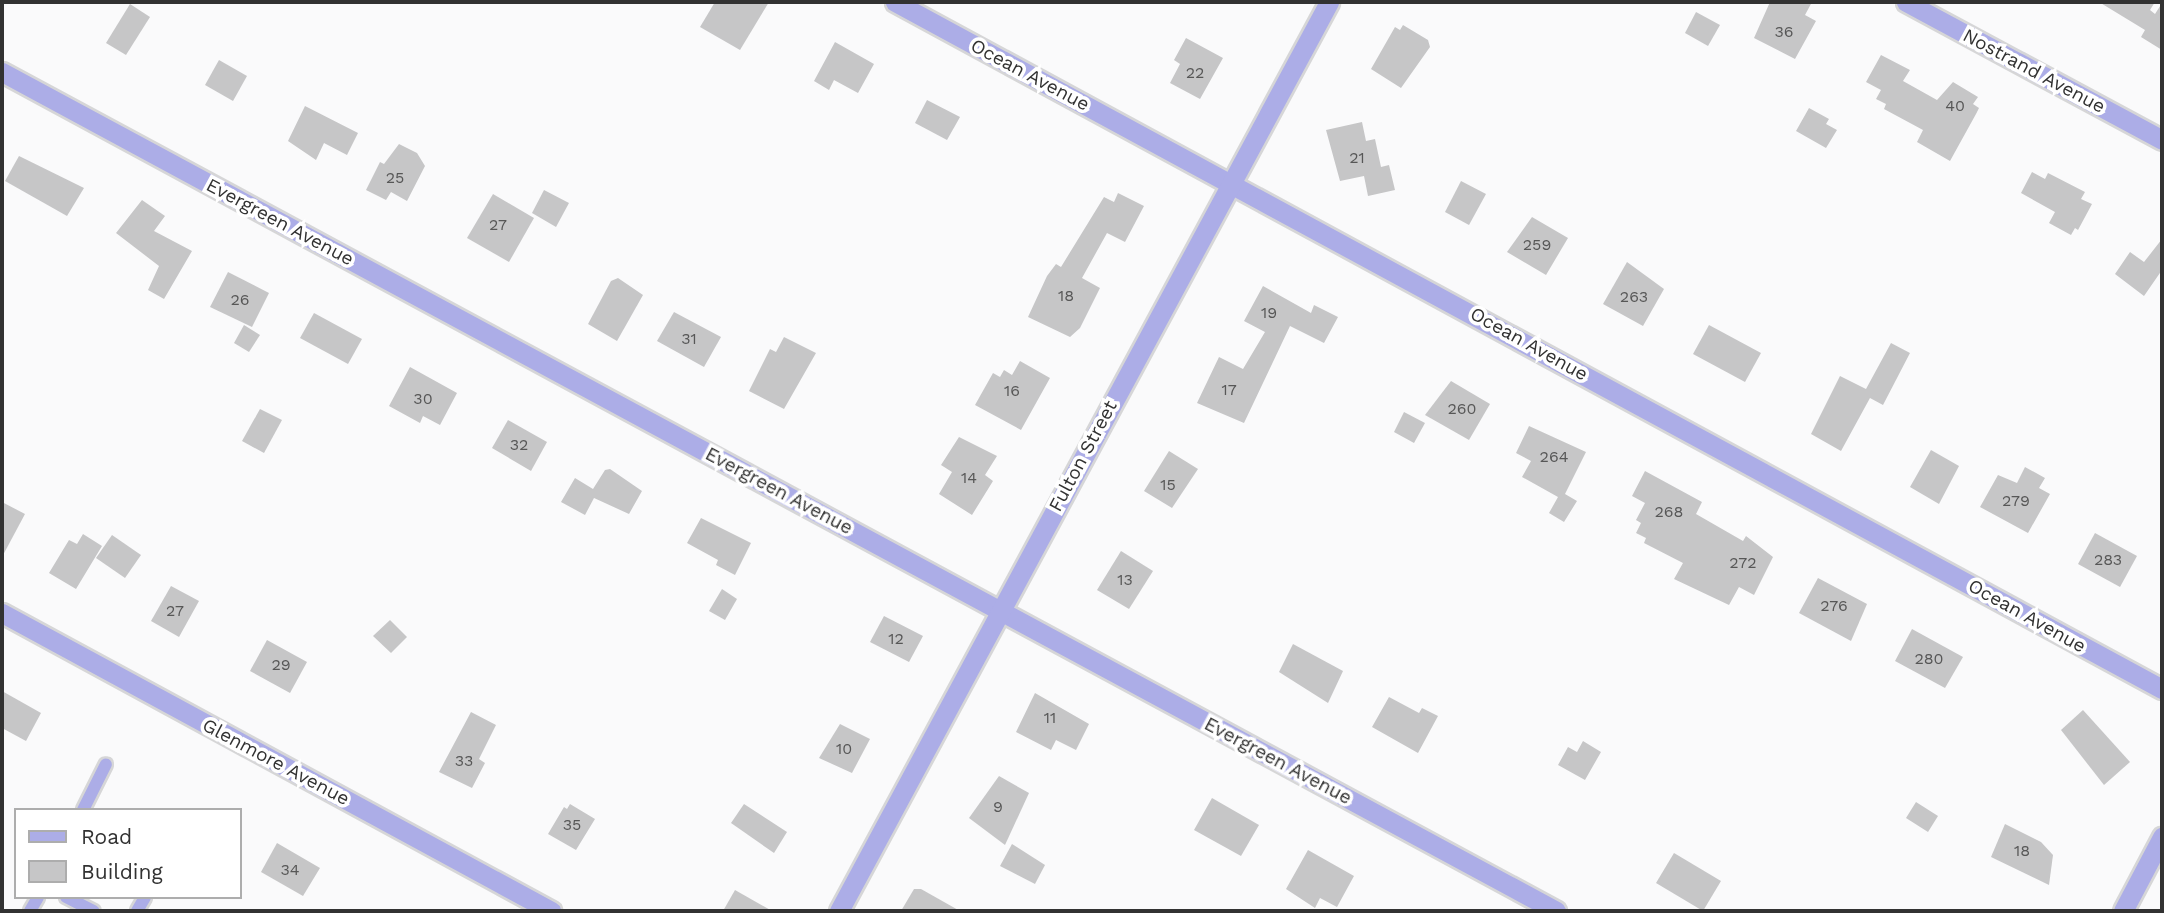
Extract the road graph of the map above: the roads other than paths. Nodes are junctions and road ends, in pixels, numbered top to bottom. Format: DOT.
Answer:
graph roads {
  1 [pos="895,2"];
  2 [pos="1329,2"];
  3 [pos="1906,2"];
  4 [pos="2,72"];
  5 [pos="2162,139"];
  6 [pos="1231,182"];
  7 [pos="1001,610"];
  8 [pos="2,613"];
  9 [pos="2162,690"];
  10 [pos="106,764"];
  11 [pos="84,808"];
  12 [pos="2162,837"];
  13 [pos="70,899"];
  14 [pos="94,911"];
  15 [pos="551,911"];
  16 [pos="839,911"];
  17 [pos="1556,911"];
  18 [pos="2123,911"];
  1 -- 6 [label="street, Ocean Avenue"];
  2 -- 6 [label="street, Fulton Street"];
  3 -- 5 [label="street, Nostrand Avenue"];
  4 -- 7 [label="street, Evergreen Avenue"];
  6 -- 7 [label="street, Fulton Street"];
  6 -- 9 [label="street, Ocean Avenue"];
  7 -- 16 [label="street, Fulton Street"];
  7 -- 17 [label="street, Evergreen Avenue"];
  8 -- 15 [label="street, Glenmore Avenue"];
  10 -- 11 [label="lane"];
  12 -- 18 [label="street"];
  13 -- 14 [label="lane"];
}
